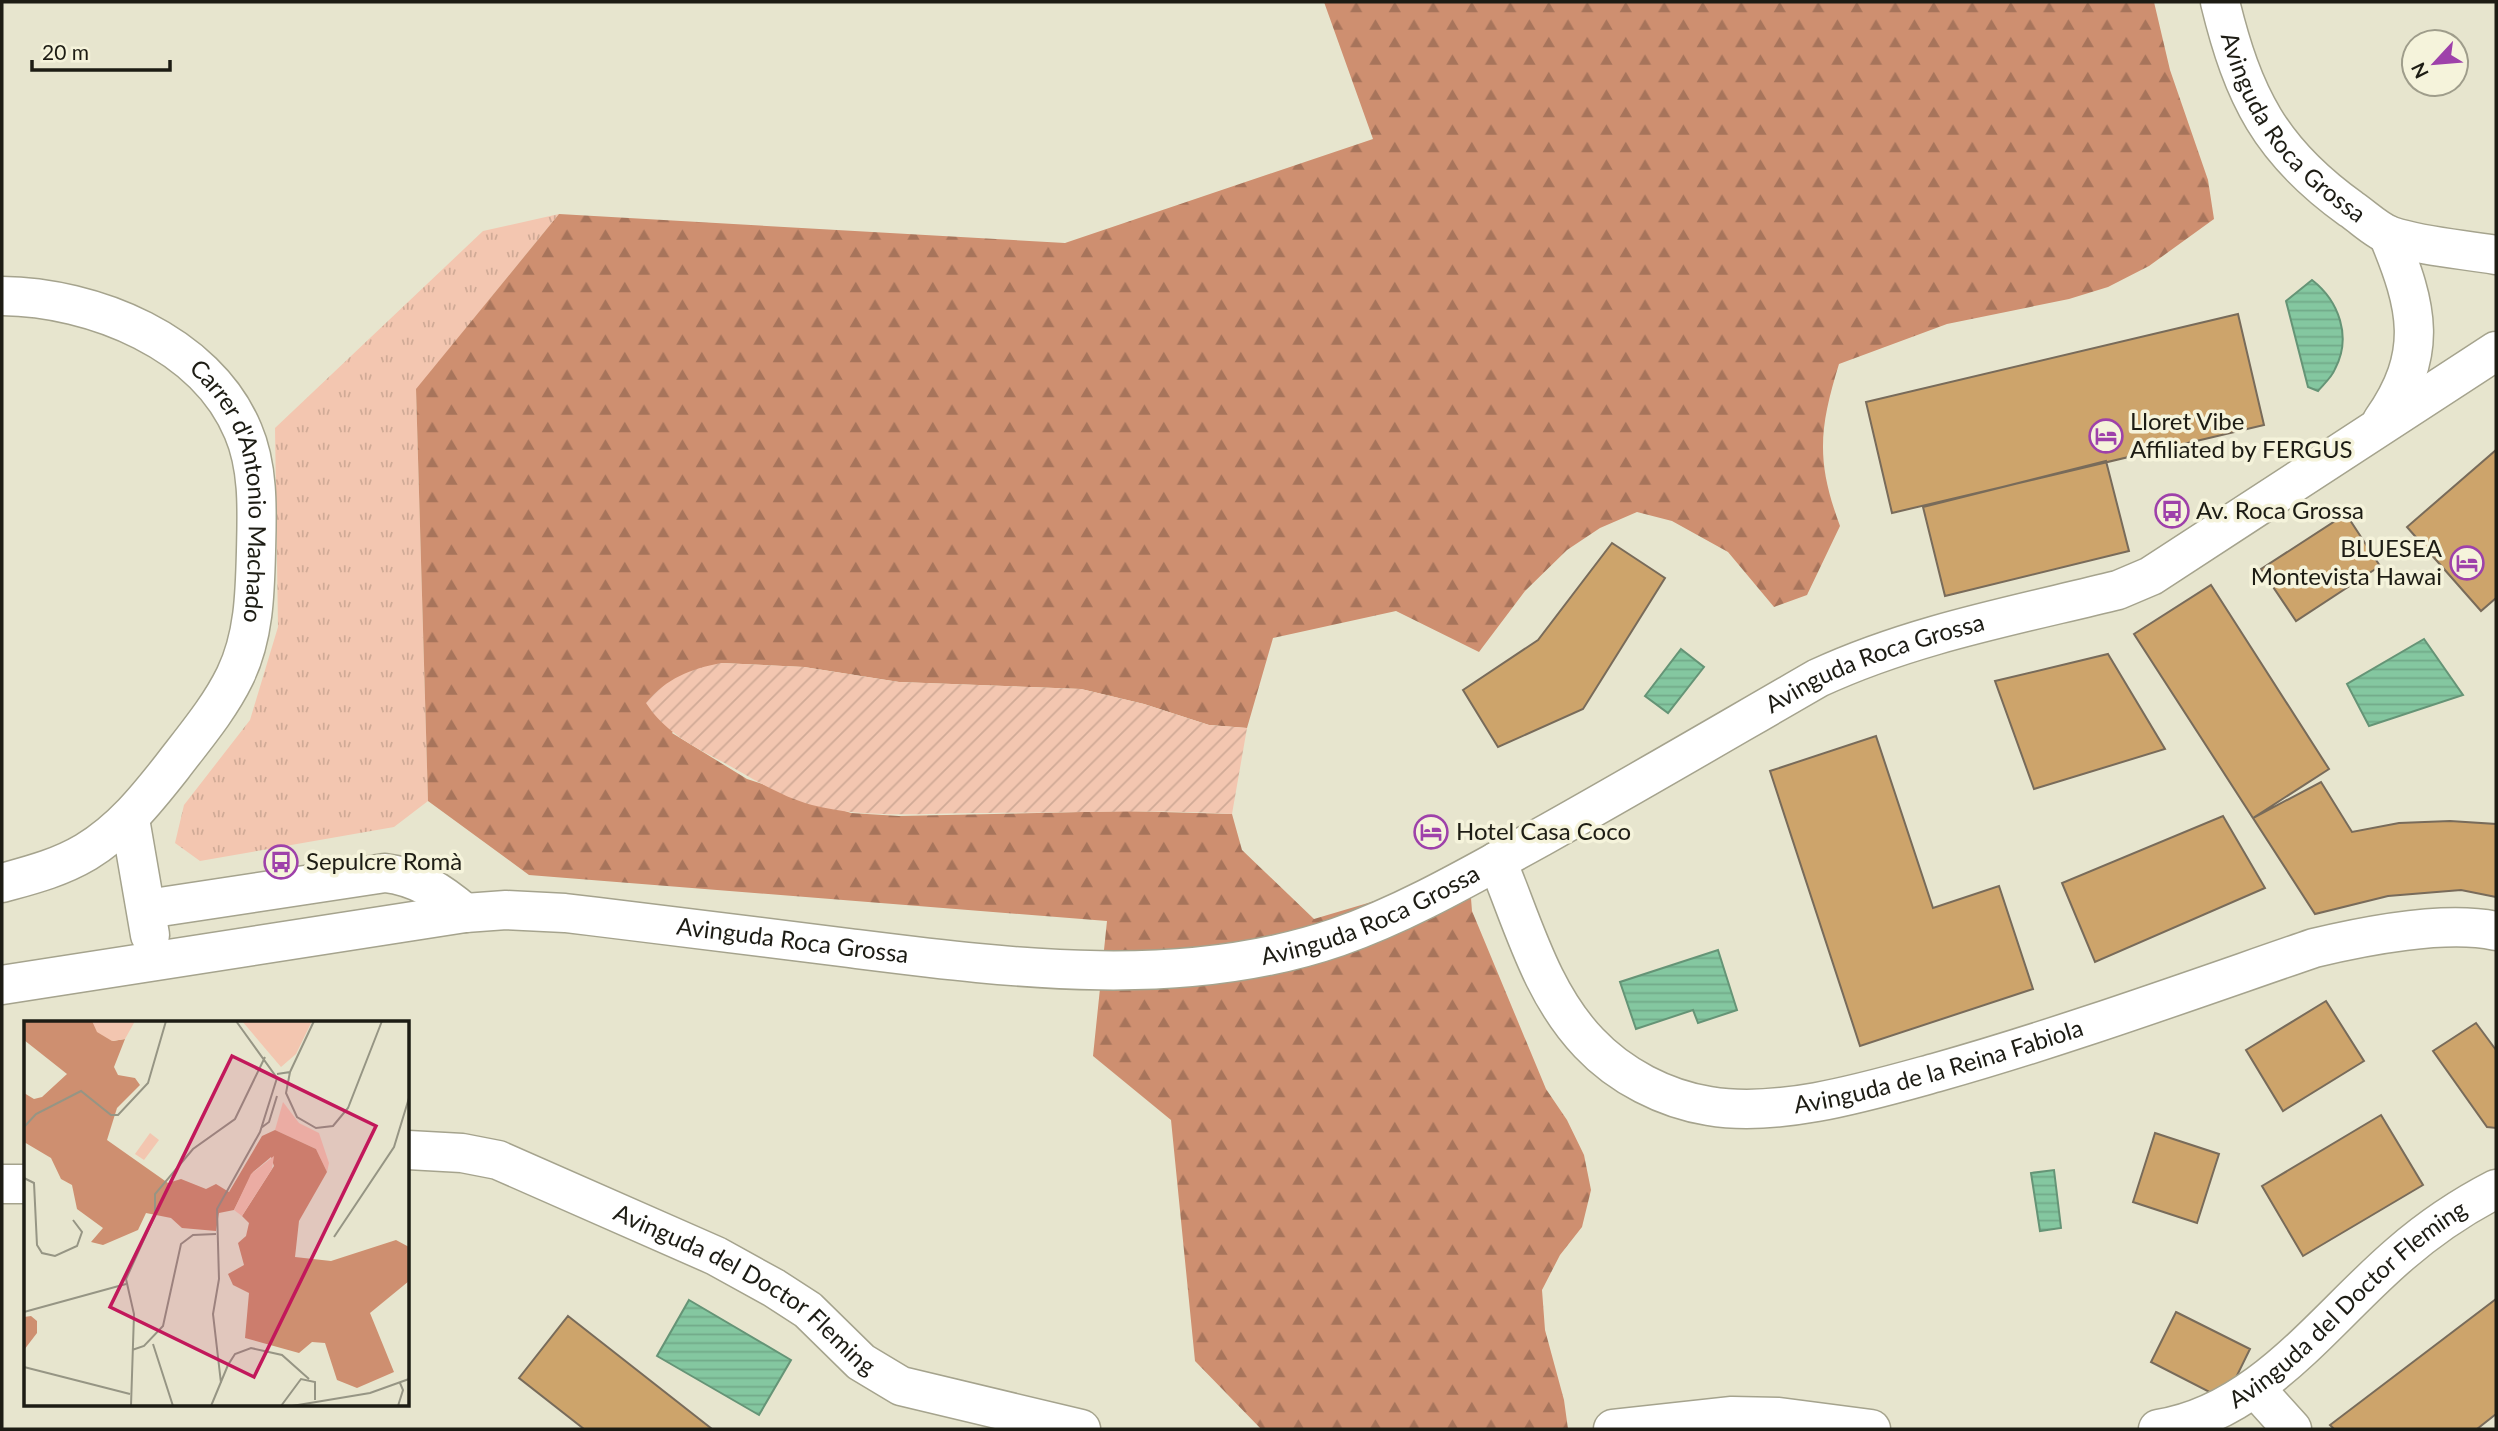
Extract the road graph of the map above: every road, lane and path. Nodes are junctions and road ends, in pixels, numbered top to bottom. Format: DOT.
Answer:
graph roads {
  1 [pos="2220,2"];
  2 [pos="2388,235"];
  3 [pos="2496,256"];
  4 [pos="2,296"];
  5 [pos="2496,351"];
  6 [pos="2377,428"];
  7 [pos="130,819"];
  8 [pos="1497,861"];
  9 [pos="2,883"];
  10 [pos="147,909"];
  11 [pos="465,913"];
  12 [pos="2496,931"];
  13 [pos="153,959"];
  14 [pos="2,985"];
  15 [pos="410,1150"];
  16 [pos="2,1184"];
  17 [pos="24,1184"];
  18 [pos="2496,1189"];
  19 [pos="2256,1389"];
  20 [pos="1081,1429"];
  21 [pos="1613,1429"];
  22 [pos="1871,1429"];
  23 [pos="2158,1429"];
  24 [pos="2292,1429"];
  1 -- 2 [label="street, Avinguda Roca Grossa"];
  2 -- 3 [label="street, Avinguda Roca Grossa"];
  2 -- 6 [label="street, Avinguda Roca Grossa"];
  4 -- 7 [label="street, Carrer d'Antonio Machado"];
  5 -- 6 [label="street, Avinguda Roca Grossa"];
  6 -- 8 [label="street, Avinguda Roca Grossa"];
  7 -- 9 [label="street, Carrer d'Antonio Machado"];
  7 -- 10 [label="street"];
  8 -- 11 [label="street, Avinguda Roca Grossa"];
  8 -- 12 [label="street, Avinguda de la Reina Fabiola"];
  10 -- 11 [label="street"];
  10 -- 13 [label="street"];
  11 -- 13 [label="street, Avinguda Roca Grossa"];
  13 -- 14 [label="street, Avinguda Roca Grossa"];
  15 -- 20 [label="street, Avinguda del Doctor Fleming"];
  16 -- 17 [label="street"];
  18 -- 19 [label="street, Avinguda del Doctor Fleming"];
  19 -- 23 [label="street, Avinguda del Doctor Fleming"];
  19 -- 24 [label="street"];
  21 -- 22 [label="street"];
}
